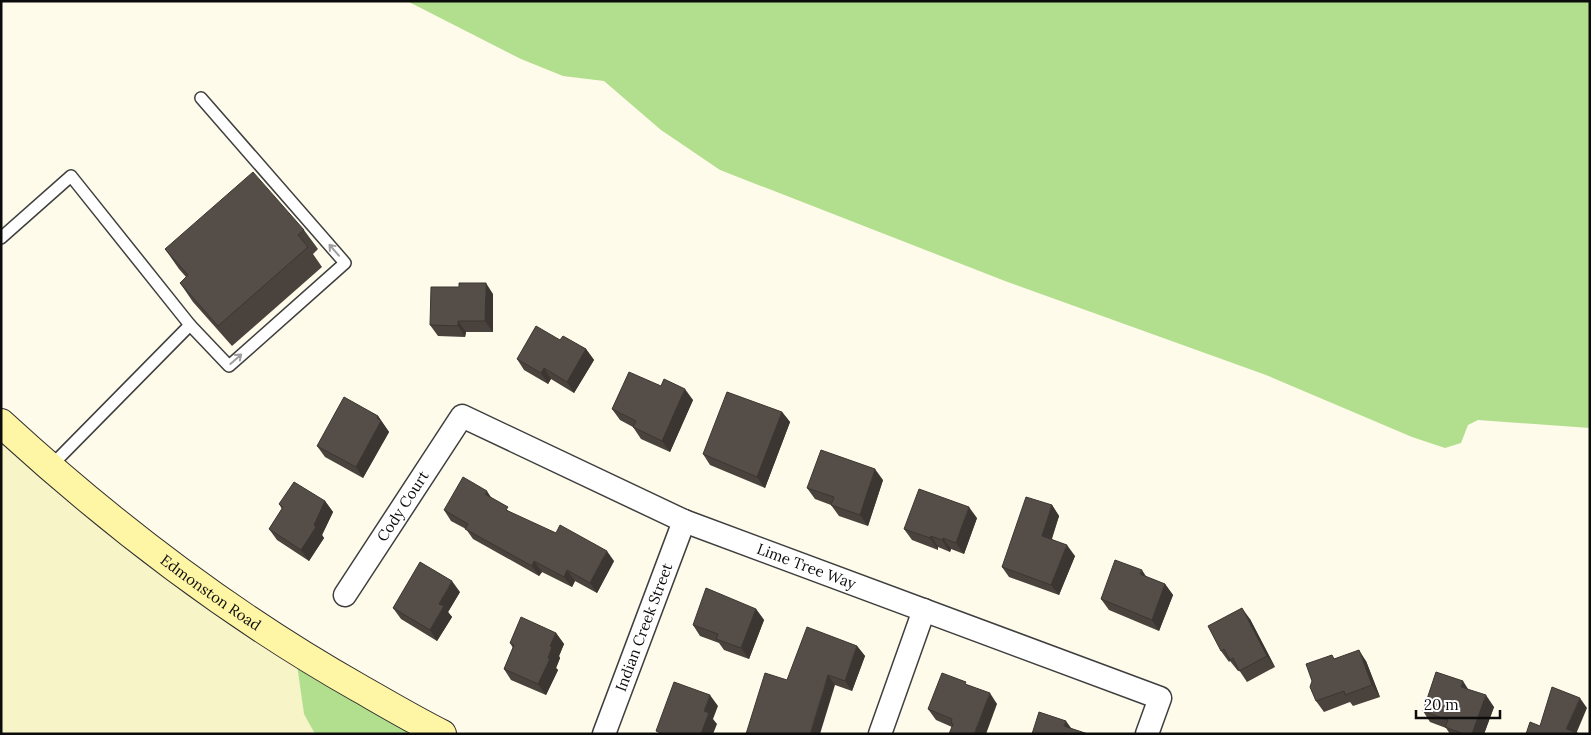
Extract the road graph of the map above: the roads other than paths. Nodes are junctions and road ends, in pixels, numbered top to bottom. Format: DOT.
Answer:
graph roads {
  1 [pos="201,98"];
  2 [pos="1,238"];
  3 [pos="190,324"];
  4 [pos="462,416"];
  5 [pos="1,423"];
  6 [pos="50,467"];
  7 [pos="684,521"];
  8 [pos="345,595"];
  9 [pos="924,610"];
  10 [pos="442,734"];
  11 [pos="604,734"];
  12 [pos="880,734"];
  13 [pos="1147,734"];
  3 -- 1 [label="lane, one-way"];
  2 -- 3 [label="lane"];
  3 -- 6 [label="lane"];
  4 -- 7 [label="street, Lime Tree Way"];
  4 -- 8 [label="street, Cody Court"];
  5 -- 6 [label="main road, Edmonston Road"];
  6 -- 10 [label="main road, Edmonston Road"];
  7 -- 9 [label="street, Lime Tree Way"];
  7 -- 11 [label="street, Indian Creek Street"];
  9 -- 12 [label="street"];
  9 -- 13 [label="street, Lime Tree Way"];
}
